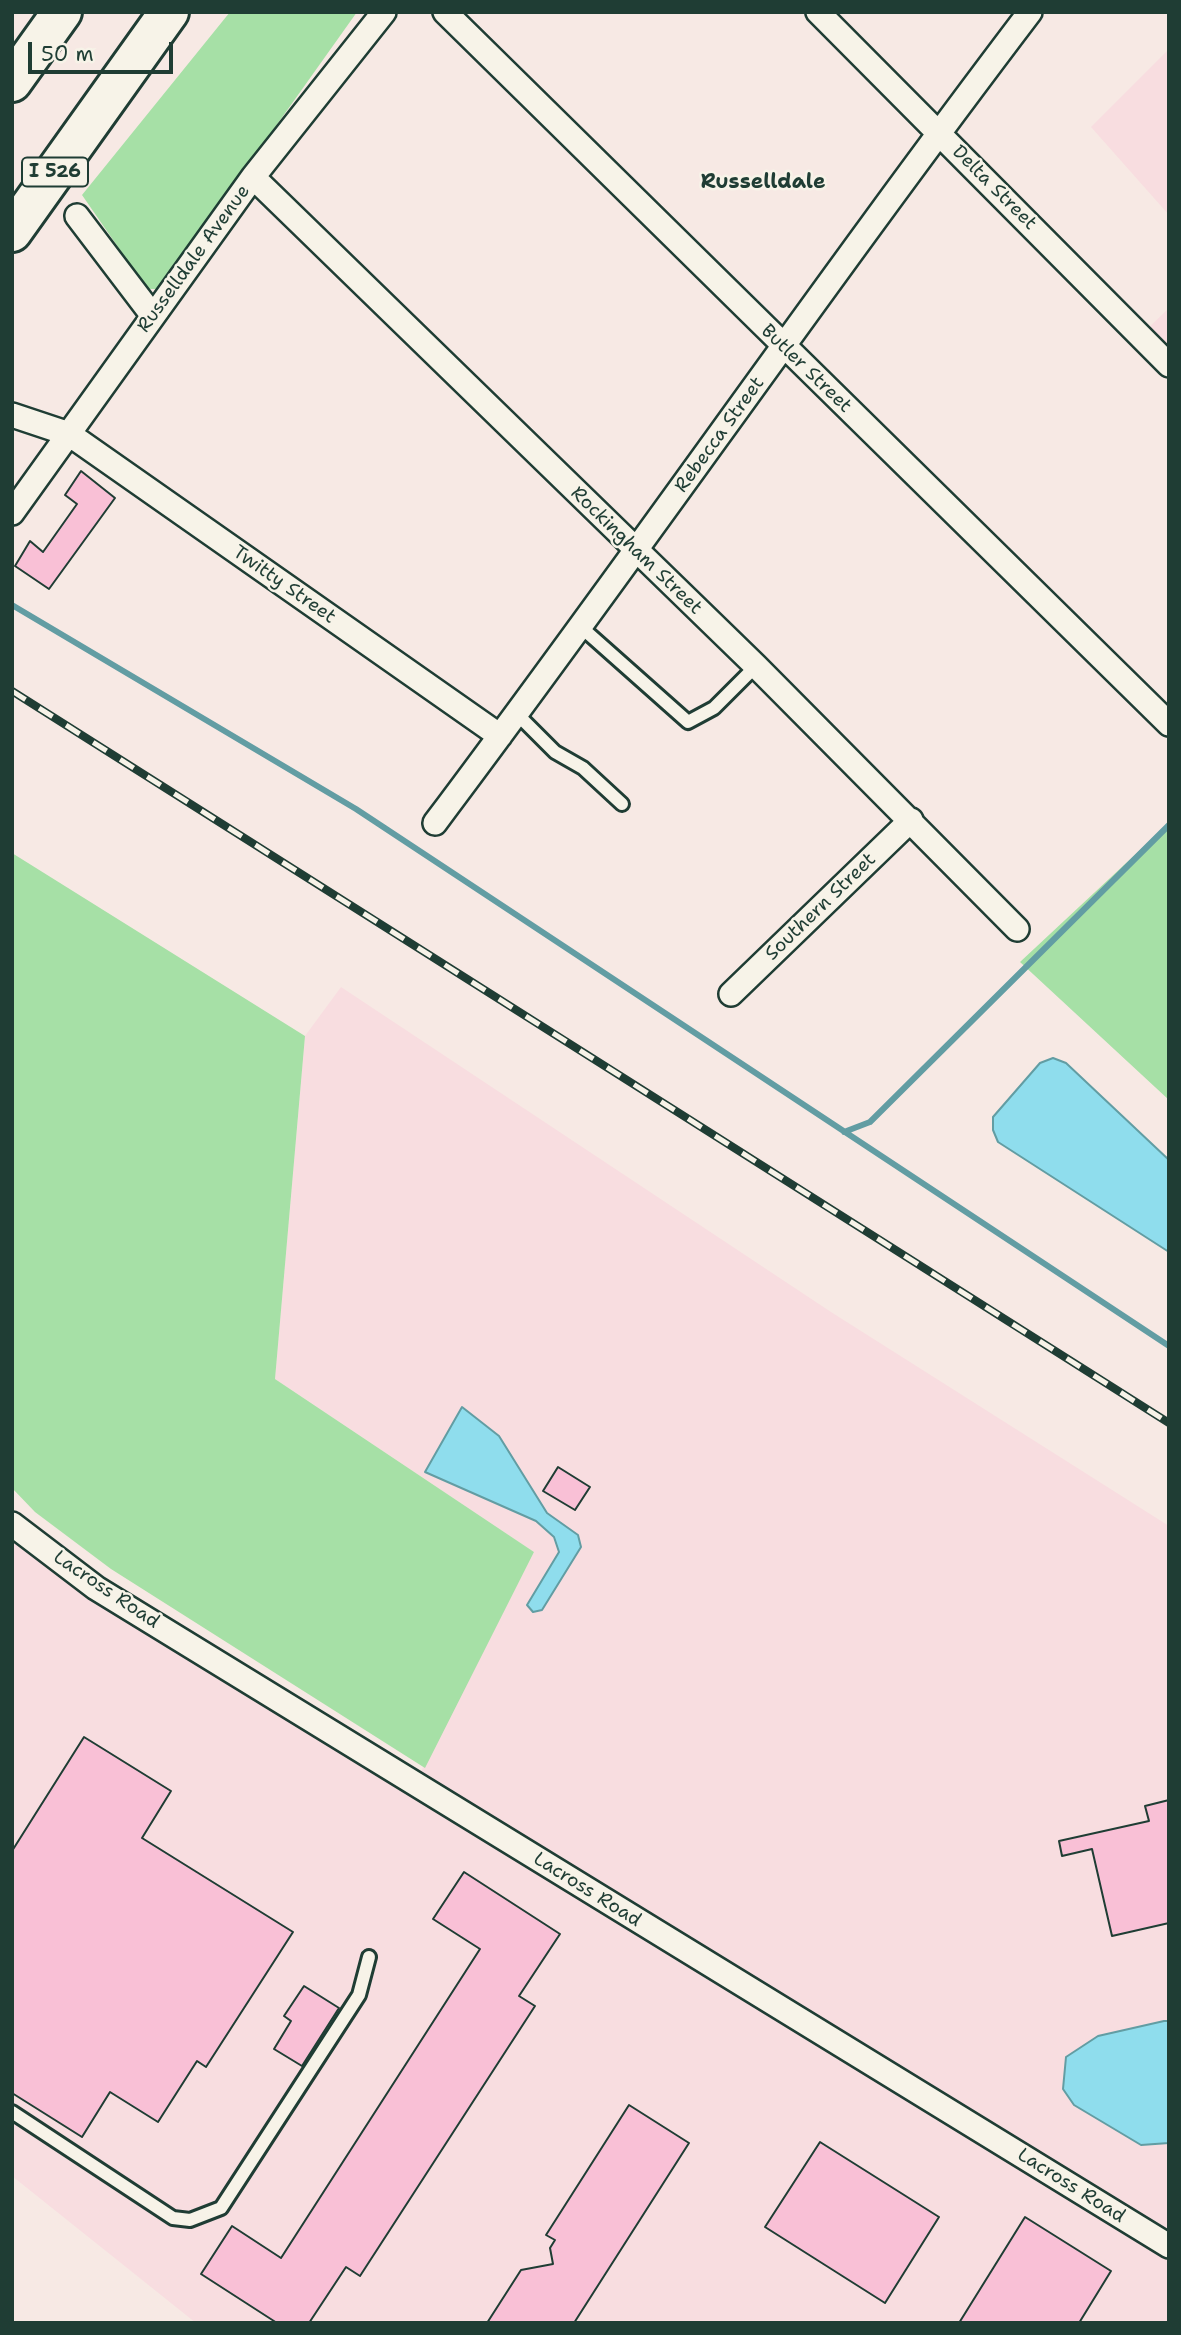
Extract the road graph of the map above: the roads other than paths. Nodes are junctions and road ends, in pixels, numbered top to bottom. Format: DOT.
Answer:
graph roads {
  1 [pos="62,12"];
  2 [pos="169,12"];
  3 [pos="186,12"];
  4 [pos="384,12"];
  5 [pos="445,12"];
  6 [pos="818,12"];
  7 [pos="1030,12"];
  8 [pos="19,72"];
  9 [pos="98,112"];
  10 [pos="939,132"];
  11 [pos="253,177"];
  12 [pos="77,216"];
  13 [pos="12,232"];
  14 [pos="153,316"];
  15 [pos="785,348"];
  16 [pos="1169,365"];
  17 [pos="12,415"];
  18 [pos="69,433"];
  19 [pos="12,513"];
  20 [pos="635,551"];
  21 [pos="582,627"];
  22 [pos="755,666"];
  23 [pos="517,714"];
  24 [pos="1169,724"];
  25 [pos="500,736"];
  26 [pos="622,804"];
  27 [pos="911,820"];
  28 [pos="435,824"];
  29 [pos="1017,929"];
  30 [pos="731,994"];
  31 [pos="12,1524"];
  32 [pos="369,1957"];
  33 [pos="12,2112"];
  34 [pos="1169,2246"];
  1 -- 8 [label="highway"];
  2 -- 9 [label="highway, I 526"];
  3 -- 9 [label="highway"];
  4 -- 11 [label="street, Russelldale Avenue"];
  5 -- 15 [label="street, Butler Street"];
  6 -- 10 [label="street, Delta Street"];
  7 -- 10 [label="street, Rebecca Street"];
  9 -- 13 [label="highway, I 526"];
  10 -- 15 [label="street, Rebecca Street"];
  10 -- 16 [label="street, Delta Street"];
  11 -- 14 [label="street, Russelldale Avenue"];
  11 -- 20 [label="street, Rockingham Street"];
  12 -- 14 [label="street"];
  14 -- 18 [label="street, Russelldale Avenue"];
  15 -- 20 [label="street, Rebecca Street"];
  15 -- 24 [label="street, Butler Street"];
  17 -- 18 [label="street, Twitty Street"];
  18 -- 19 [label="street, Russelldale Avenue"];
  18 -- 25 [label="street, Twitty Street"];
  20 -- 21 [label="street, Rebecca Street"];
  20 -- 22 [label="street, Rockingham Street"];
  21 -- 22 [label="lane"];
  21 -- 23 [label="street, Rebecca Street"];
  22 -- 27 [label="street, Rockingham Street"];
  23 -- 25 [label="street, Rebecca Street"];
  23 -- 26 [label="lane"];
  25 -- 28 [label="street, Rebecca Street"];
  27 -- 29 [label="street, Rockingham Street"];
  27 -- 30 [label="street, Southern Street"];
  31 -- 34 [label="street, Lacross Road"];
  32 -- 33 [label="lane"];
}
